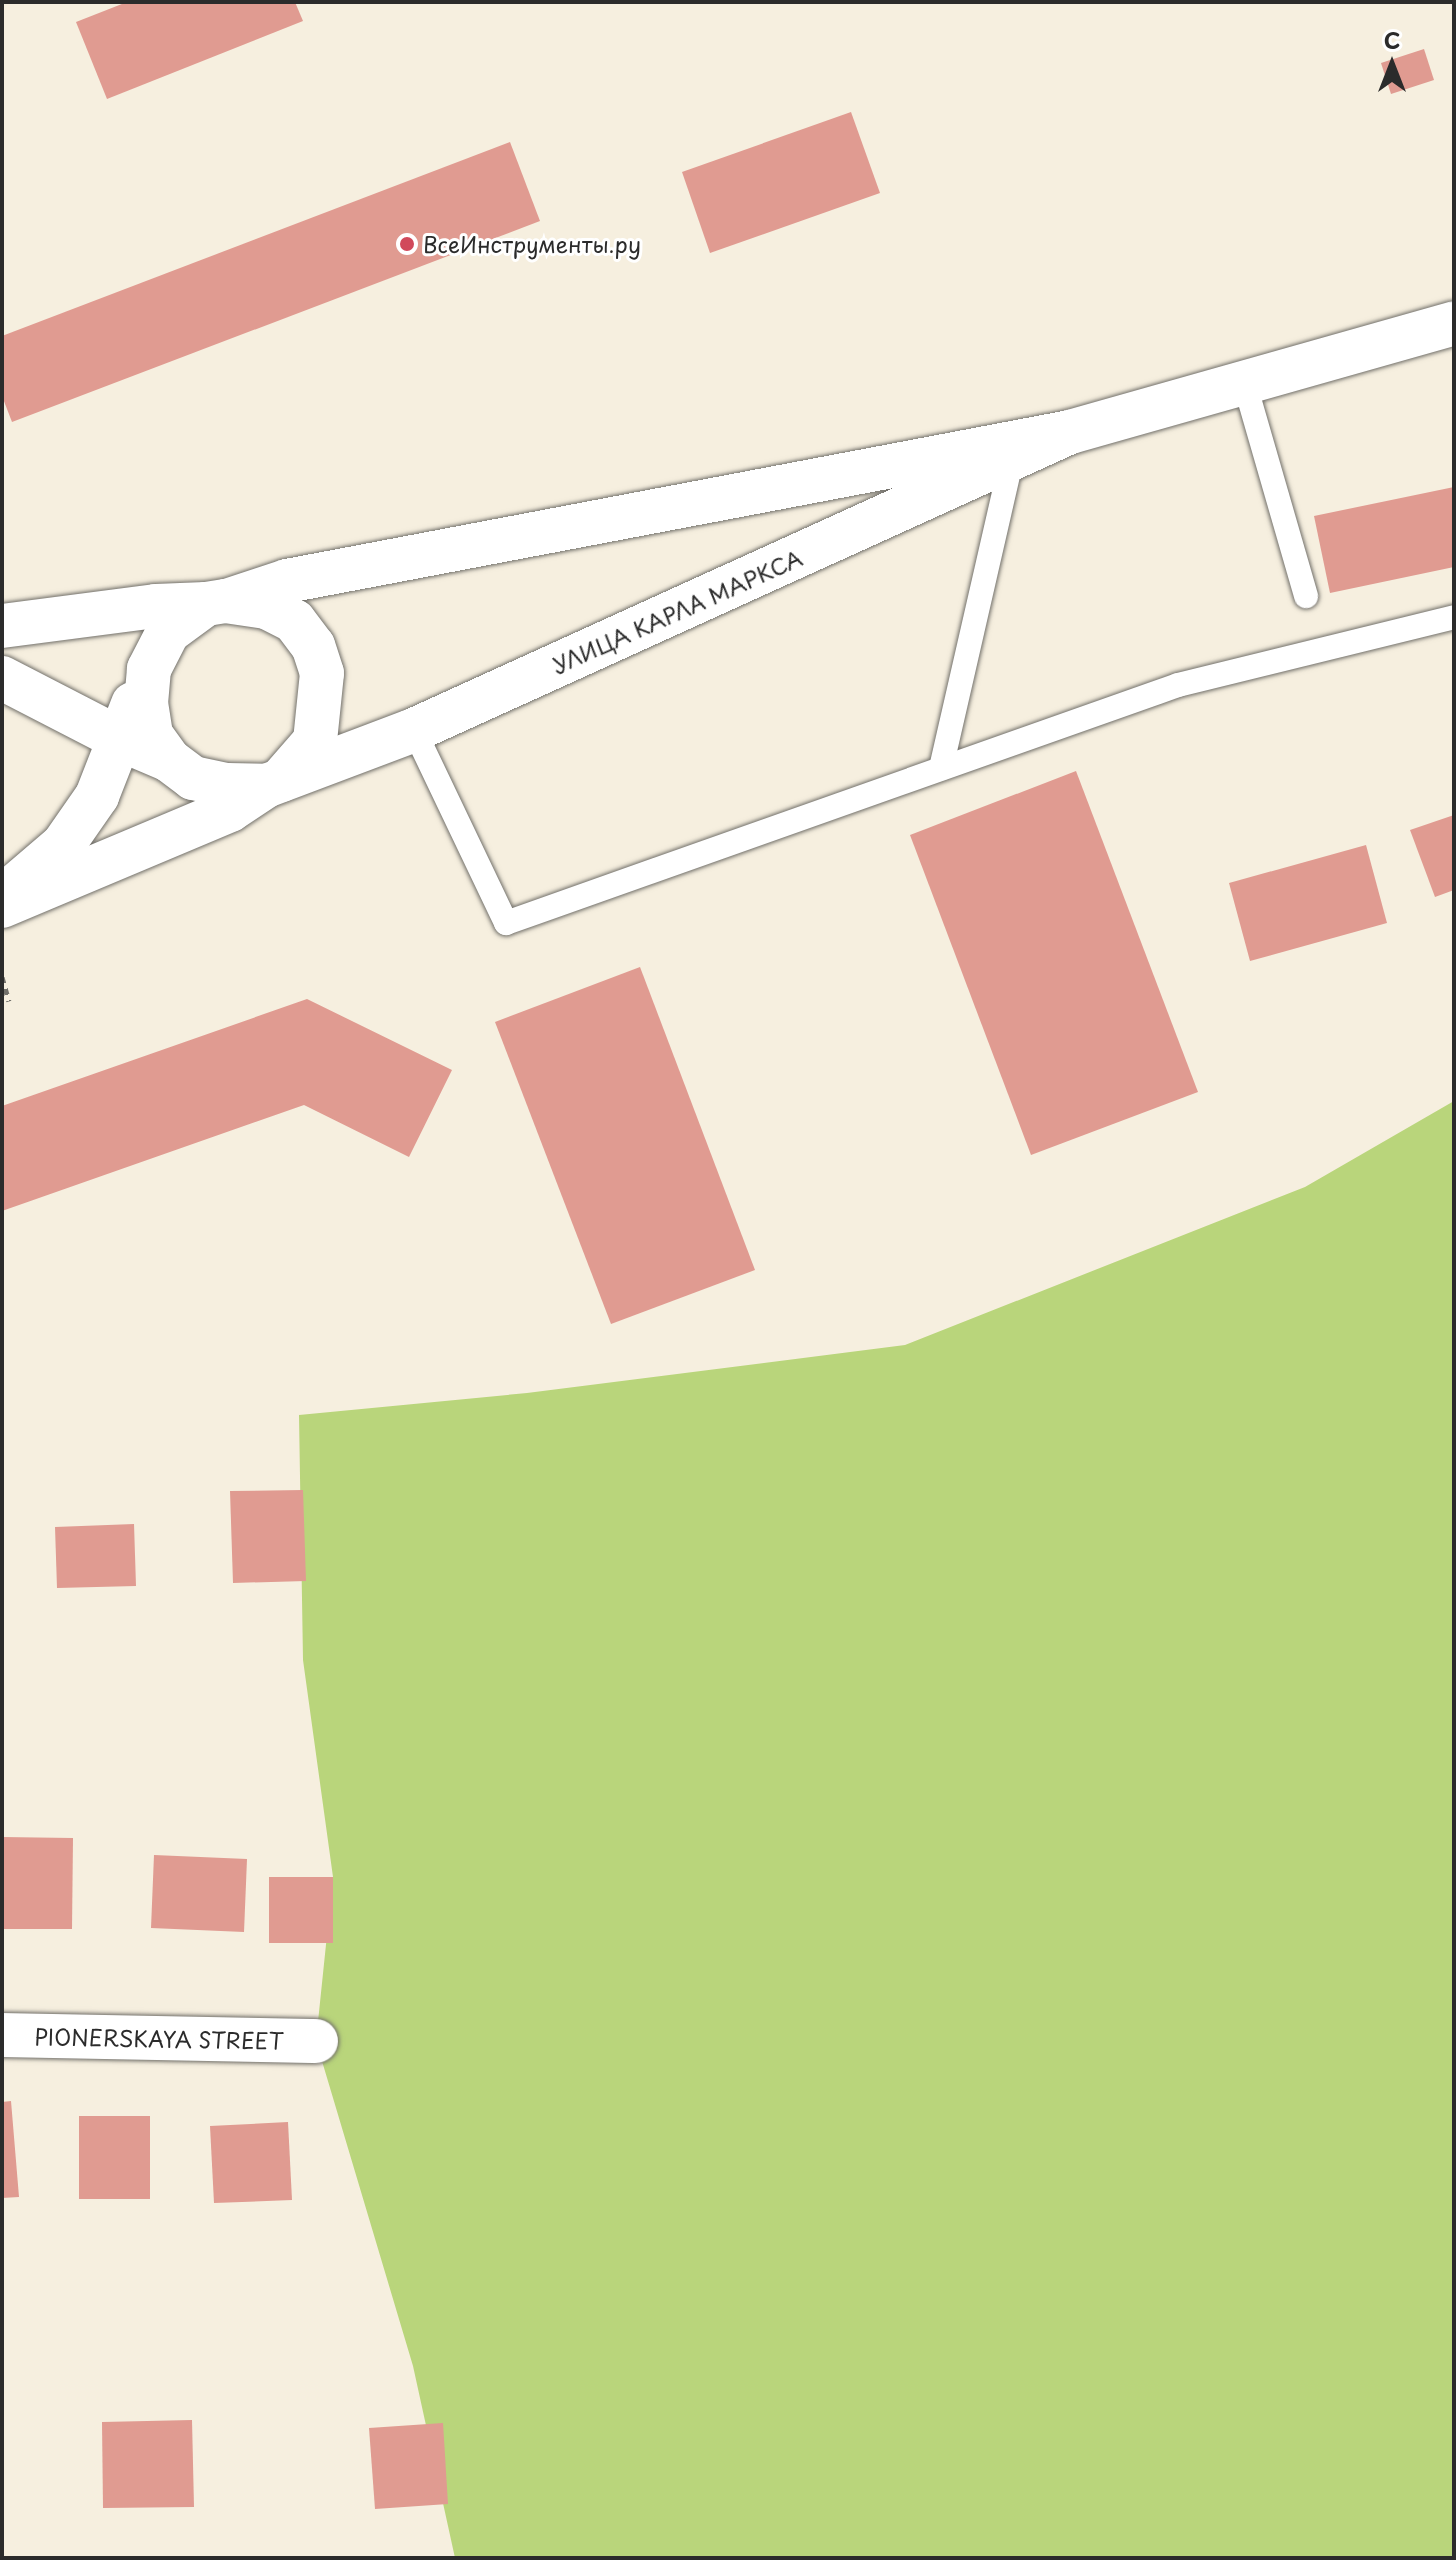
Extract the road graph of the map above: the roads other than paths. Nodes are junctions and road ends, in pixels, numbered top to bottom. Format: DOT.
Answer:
graph roads {
  1 [pos="1454,323"];
  2 [pos="1244,381"];
  3 [pos="1070,432"];
  4 [pos="1012,459"];
  5 [pos="1306,596"];
  6 [pos="216,603"];
  7 [pos="1454,617"];
  8 [pos="2,626"];
  9 [pos="149,669"];
  10 [pos="2,678"];
  11 [pos="414,730"];
  12 [pos="120,739"];
  13 [pos="169,760"];
  14 [pos="941,768"];
  15 [pos="273,783"];
  16 [pos="2,897"];
  17 [pos="2,906"];
  18 [pos="2,2035"];
  19 [pos="316,2041"];
  1 -- 2 [label="main road"];
  2 -- 3 [label="main road"];
  2 -- 5 [label="lane"];
  3 -- 4 [label="main road, УЛИЦА КАРЛА МАРКСА"];
  3 -- 6 [label="main road"];
  4 -- 11 [label="main road, УЛИЦА КАРЛА МАРКСА"];
  4 -- 14 [label="lane"];
  6 -- 8 [label="main road"];
  6 -- 9 [label="main road"];
  6 -- 15 [label="main road"];
  7 -- 14 [label="lane"];
  9 -- 12 [label="main road"];
  9 -- 13 [label="main road"];
  10 -- 12 [label="main road"];
  11 -- 14 [label="lane"];
  11 -- 15 [label="main road, УЛИЦА КАРЛА МАРКСА"];
  12 -- 13 [label="main road"];
  12 -- 16 [label="main road"];
  13 -- 15 [label="main road"];
  15 -- 17 [label="main road, УЛИЦА КАРЛА МАРКСА"];
  18 -- 19 [label="main road, PIONERSKAYA STREET"];
}
